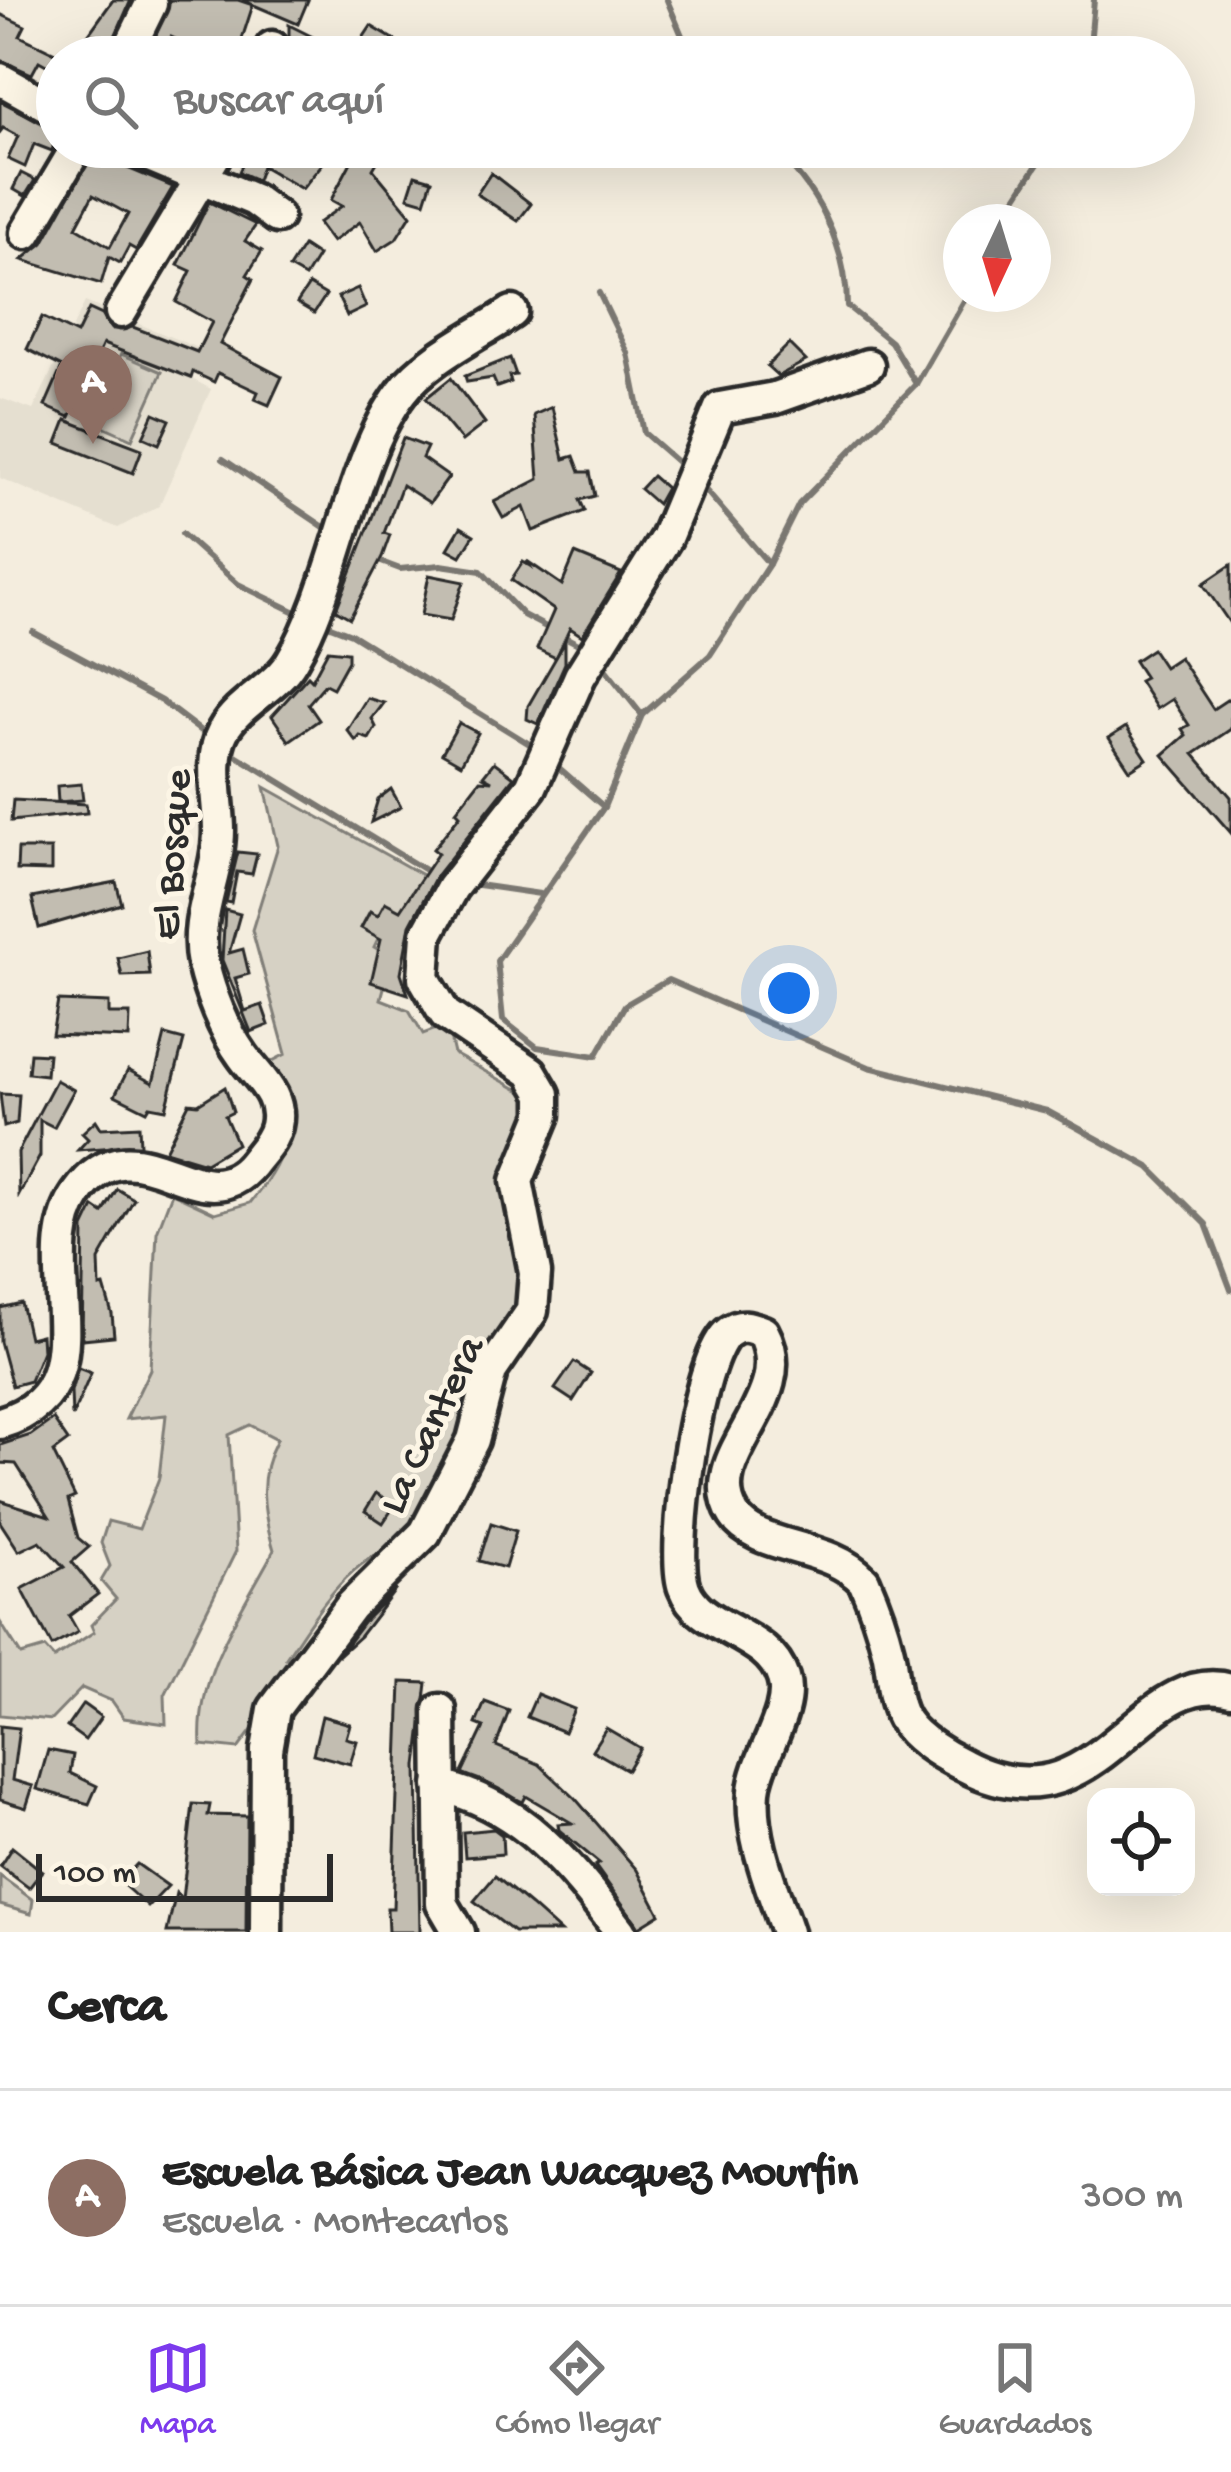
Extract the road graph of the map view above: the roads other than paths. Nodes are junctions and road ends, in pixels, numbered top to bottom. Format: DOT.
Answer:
graph roads {
  1 [pos="152,4"];
  2 [pos="136,36"];
  3 [pos="0,79"];
  4 [pos="36,99"];
  5 [pos="65,168"];
  6 [pos="172,168"];
  7 [pos="209,168"];
  8 [pos="202,182"];
  9 [pos="277,217"];
  10 [pos="26,233"];
  11 [pos="121,312"];
  12 [pos="512,312"];
  13 [pos="868,365"];
  14 [pos="0,1423"];
  15 [pos="1231,1690"];
  16 [pos="440,1710"];
  17 [pos="440,1786"];
  18 [pos="266,1932"];
  19 [pos="459,1932"];
  20 [pos="621,1932"];
  21 [pos="787,1932"];
  1 -- 2 [label="street"];
  3 -- 4 [label="street"];
  5 -- 10 [label="street"];
  6 -- 8 [label="street"];
  7 -- 8 [label="street"];
  8 -- 9 [label="street"];
  8 -- 11 [label="street"];
  12 -- 14 [label="street, El Bosque"];
  13 -- 18 [label="street, La Cantera"];
  15 -- 21 [label="street"];
  16 -- 17 [label="street"];
  17 -- 19 [label="street"];
  17 -- 20 [label="street"];
}
